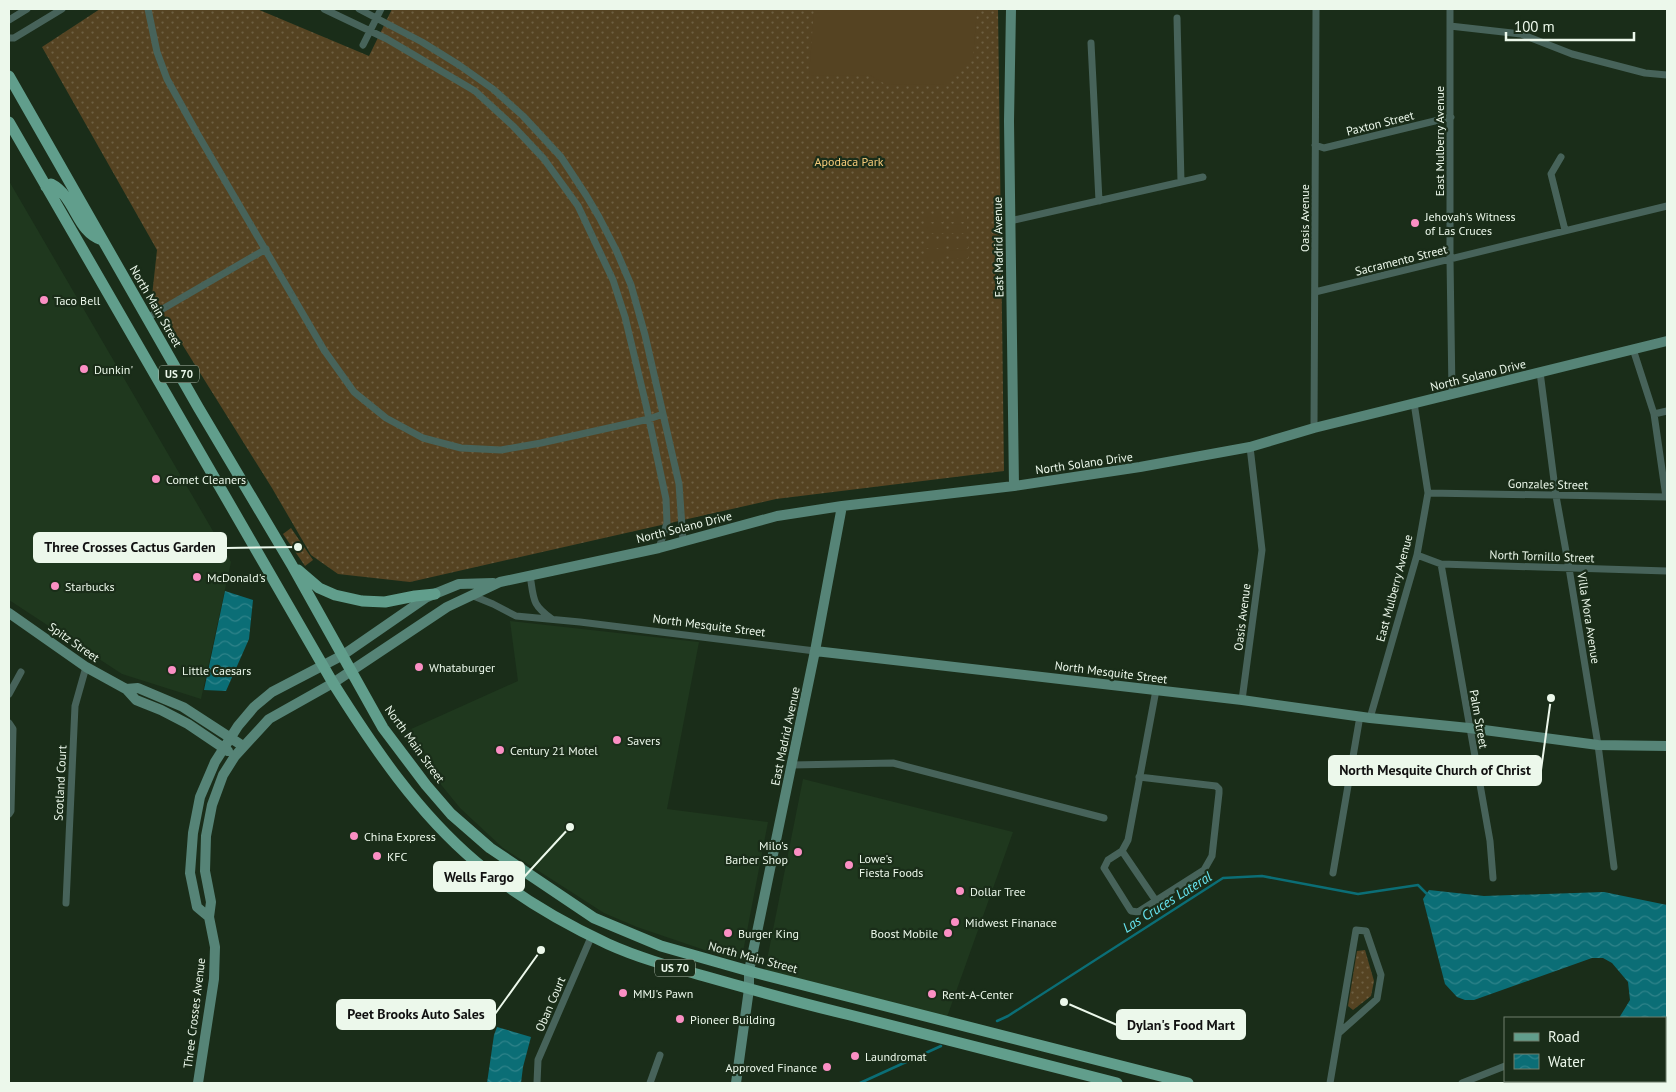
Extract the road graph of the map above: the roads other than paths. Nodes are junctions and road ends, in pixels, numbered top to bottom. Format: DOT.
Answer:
graph roads {
  1 [pos="27,9"];
  2 [pos="62,9"];
  3 [pos="148,9"];
  4 [pos="324,9"];
  5 [pos="359,9"];
  6 [pos="381,9"];
  7 [pos="1011,9"];
  8 [pos="1316,9"];
  9 [pos="1450,9"];
  10 [pos="377,17"];
  11 [pos="1177,18"];
  12 [pos="9,20"];
  13 [pos="1450,26"];
  14 [pos="371,31"];
  15 [pos="9,38"];
  16 [pos="1091,43"];
  17 [pos="364,45"];
  18 [pos="1667,75"];
  19 [pos="9,76"];
  20 [pos="510,104"];
  21 [pos="500,114"];
  22 [pos="1451,117"];
  23 [pos="9,122"];
  24 [pos="1315,145"];
  25 [pos="1561,158"];
  26 [pos="1203,177"];
  27 [pos="1181,182"];
  28 [pos="46,187"];
  29 [pos="1098,201"];
  30 [pos="1667,206"];
  31 [pos="599,217"];
  32 [pos="1010,220"];
  33 [pos="586,223"];
  34 [pos="1564,230"];
  35 [pos="102,240"];
  36 [pos="266,249"];
  37 [pos="1450,259"];
  38 [pos="1315,292"];
  39 [pos="147,318"];
  40 [pos="1667,341"];
  41 [pos="1633,349"];
  42 [pos="1540,372"];
  43 [pos="1452,393"];
  44 [pos="1414,403"];
  45 [pos="1667,411"];
  46 [pos="663,414"];
  47 [pos="1654,414"];
  48 [pos="649,418"];
  49 [pos="1314,428"];
  50 [pos="1250,447"];
  51 [pos="1014,486"];
  52 [pos="1428,493"];
  53 [pos="1556,496"];
  54 [pos="1667,497"];
  55 [pos="842,506"];
  56 [pos="683,541"];
  57 [pos="659,548"];
  58 [pos="1417,555"];
  59 [pos="1441,564"];
  60 [pos="293,567"];
  61 [pos="1569,568"];
  62 [pos="1667,571"];
  63 [pos="530,575"];
  64 [pos="500,582"];
  65 [pos="435,594"];
  66 [pos="471,595"];
  67 [pos="9,613"];
  68 [pos="552,619"];
  69 [pos="815,651"];
  70 [pos="343,654"];
  71 [pos="323,666"];
  72 [pos="86,667"];
  73 [pos="352,670"];
  74 [pos="21,672"];
  75 [pos="333,683"];
  76 [pos="126,689"];
  77 [pos="1156,690"];
  78 [pos="9,694"];
  79 [pos="1242,700"];
  80 [pos="1365,717"];
  81 [pos="9,723"];
  82 [pos="1469,728"];
  83 [pos="230,737"];
  84 [pos="1598,745"];
  85 [pos="243,746"];
  86 [pos="1667,746"];
  87 [pos="223,748"];
  88 [pos="234,756"];
  89 [pos="792,765"];
  90 [pos="1139,777"];
  91 [pos="9,814"];
  92 [pos="1104,818"];
  93 [pos="1122,851"];
  94 [pos="1614,867"];
  95 [pos="1333,873"];
  96 [pos="1493,878"];
  97 [pos="1156,901"];
  98 [pos="66,903"];
  99 [pos="209,917"];
  100 [pos="594,918"];
  101 [pos="592,935"];
  102 [pos="750,971"];
  103 [pos="749,989"];
  104 [pos="899,1009"];
  105 [pos="894,1026"];
  106 [pos="1339,1033"];
  107 [pos="660,1055"];
  108 [pos="1504,1066"];
  109 [pos="198,1083"];
  110 [pos="537,1083"];
  111 [pos="650,1083"];
  112 [pos="736,1083"];
  113 [pos="1118,1083"];
  114 [pos="1188,1083"];
  115 [pos="1330,1083"];
  116 [pos="1462,1083"];
  1 -- 12 [label="street"];
  2 -- 15 [label="street"];
  3 -- 36 [label="street"];
  4 -- 14 [label="street"];
  5 -- 10 [label="street"];
  6 -- 10 [label="street"];
  7 -- 32 [label="street, East Madrid Avenue"];
  8 -- 24 [label="street, Oasis Avenue"];
  9 -- 13 [label="street, East Mulberry Avenue"];
  10 -- 14 [label="street"];
  10 -- 20 [label="street"];
  11 -- 27 [label="street"];
  13 -- 18 [label="street"];
  13 -- 22 [label="street, East Mulberry Avenue"];
  14 -- 17 [label="street"];
  14 -- 21 [label="street"];
  16 -- 29 [label="street"];
  19 -- 35 [label="main road, North Main Street / US 70"];
  20 -- 21 [label="street"];
  20 -- 31 [label="street"];
  21 -- 33 [label="street"];
  22 -- 24 [label="street, Paxton Street"];
  22 -- 37 [label="street, East Mulberry Avenue"];
  23 -- 28 [label="main road, US 70"];
  24 -- 38 [label="street, Oasis Avenue"];
  25 -- 34 [label="street"];
  26 -- 27 [label="street"];
  27 -- 29 [label="street"];
  28 -- 35 [label="main road"];
  28 -- 71 [label="main road, US 70"];
  29 -- 32 [label="street"];
  30 -- 34 [label="street, Sacramento Street"];
  31 -- 33 [label="street"];
  31 -- 46 [label="street"];
  32 -- 51 [label="street, East Madrid Avenue"];
  33 -- 48 [label="street"];
  34 -- 37 [label="street, Sacramento Street"];
  35 -- 39 [label="main road, North Main Street / US 70"];
  36 -- 39 [label="street"];
  36 -- 48 [label="street"];
  37 -- 38 [label="street, Sacramento Street"];
  37 -- 43 [label="street, East Mulberry Avenue"];
  38 -- 49 [label="street, Oasis Avenue"];
  39 -- 60 [label="main road, North Main Street / US 70"];
  40 -- 41 [label="street, North Solano Drive"];
  41 -- 42 [label="street, North Solano Drive"];
  41 -- 47 [label="street"];
  42 -- 43 [label="street, North Solano Drive"];
  42 -- 53 [label="street, Villa Mora Avenue"];
  43 -- 44 [label="street, North Solano Drive"];
  44 -- 49 [label="street, North Solano Drive"];
  44 -- 52 [label="street, East Mulberry Avenue"];
  45 -- 47 [label="street"];
  46 -- 48 [label="street"];
  46 -- 56 [label="street"];
  47 -- 54 [label="street"];
  48 -- 57 [label="street"];
  49 -- 50 [label="street, North Solano Drive"];
  50 -- 51 [label="street, North Solano Drive"];
  50 -- 79 [label="street, Oasis Avenue"];
  51 -- 55 [label="street, North Solano Drive"];
  52 -- 53 [label="street, Gonzales Street"];
  52 -- 58 [label="street, East Mulberry Avenue"];
  53 -- 54 [label="street, Gonzales Street"];
  53 -- 61 [label="street, Villa Mora Avenue"];
  55 -- 56 [label="street, North Solano Drive"];
  55 -- 69 [label="street, East Madrid Avenue"];
  56 -- 57 [label="street, North Solano Drive"];
  57 -- 63 [label="street, North Solano Drive"];
  58 -- 59 [label="street, North Tornillo Street"];
  58 -- 80 [label="street, East Mulberry Avenue"];
  59 -- 61 [label="street, North Tornillo Street"];
  59 -- 82 [label="street, Palm Street"];
  60 -- 65 [label="main road"];
  60 -- 70 [label="main road, North Main Street / US 70"];
  61 -- 62 [label="street, North Tornillo Street"];
  61 -- 84 [label="street, Villa Mora Avenue"];
  63 -- 64 [label="street, North Solano Drive"];
  63 -- 68 [label="street"];
  64 -- 65 [label="street, North Solano Drive"];
  64 -- 66 [label="street, North Solano Drive"];
  65 -- 70 [label="street, North Solano Drive"];
  66 -- 68 [label="street, North Mesquite Street"];
  66 -- 73 [label="street, North Solano Drive"];
  67 -- 72 [label="street, Spitz Street"];
  68 -- 69 [label="street, North Mesquite Street"];
  69 -- 77 [label="street, North Mesquite Street"];
  69 -- 89 [label="street, East Madrid Avenue"];
  70 -- 71 [label="street, North Solano Drive"];
  70 -- 73 [label="main road, North Main Street / US 70"];
  71 -- 75 [label="main road, US 70"];
  71 -- 83 [label="street, Three Crosses Avenue"];
  72 -- 76 [label="street, Spitz Street"];
  72 -- 98 [label="street, Scotland Court"];
  73 -- 75 [label="street, North Solano Drive"];
  73 -- 100 [label="main road, North Main Street / US 70"];
  74 -- 78 [label="street"];
  75 -- 85 [label="street, Three Crosses Avenue"];
  75 -- 101 [label="main road, US 70"];
  76 -- 83 [label="street, Spitz Street"];
  76 -- 87 [label="street, Spitz Street"];
  77 -- 79 [label="street, North Mesquite Street"];
  77 -- 90 [label="street"];
  79 -- 80 [label="street, North Mesquite Street"];
  80 -- 82 [label="street, North Mesquite Street"];
  80 -- 95 [label="street, East Mulberry Avenue"];
  81 -- 91 [label="street"];
  82 -- 84 [label="street, North Mesquite Street"];
  82 -- 96 [label="street, Palm Street"];
  83 -- 85 [label="street, Spitz Street"];
  83 -- 87 [label="street, Three Crosses Avenue"];
  84 -- 86 [label="street, North Mesquite Street"];
  84 -- 94 [label="street, Villa Mora Avenue"];
  85 -- 88 [label="street, Three Crosses Avenue"];
  87 -- 88 [label="street, Spitz Street"];
  87 -- 99 [label="street, Three Crosses Avenue"];
  88 -- 99 [label="street, Three Crosses Avenue"];
  89 -- 92 [label="street"];
  89 -- 102 [label="street, East Madrid Avenue"];
  90 -- 93 [label="street"];
  90 -- 97 [label="street"];
  93 -- 97 [label="street"];
  93 -- 97 [label="street"];
  99 -- 109 [label="street, Three Crosses Avenue"];
  100 -- 101 [label="main road"];
  100 -- 102 [label="main road, North Main Street / US 70"];
  101 -- 103 [label="main road, US 70"];
  101 -- 110 [label="street, Oban Court"];
  102 -- 103 [label="street, East Madrid Avenue"];
  102 -- 104 [label="main road, North Main Street / US 70"];
  103 -- 105 [label="main road, US 70"];
  103 -- 112 [label="street, East Madrid Avenue"];
  104 -- 105 [label="main road"];
  104 -- 114 [label="main road, North Main Street / US 70"];
  105 -- 113 [label="main road, US 70"];
  106 -- 106 [label="street"];
  106 -- 115 [label="street"];
  107 -- 111 [label="street"];
  108 -- 116 [label="street"];
}
